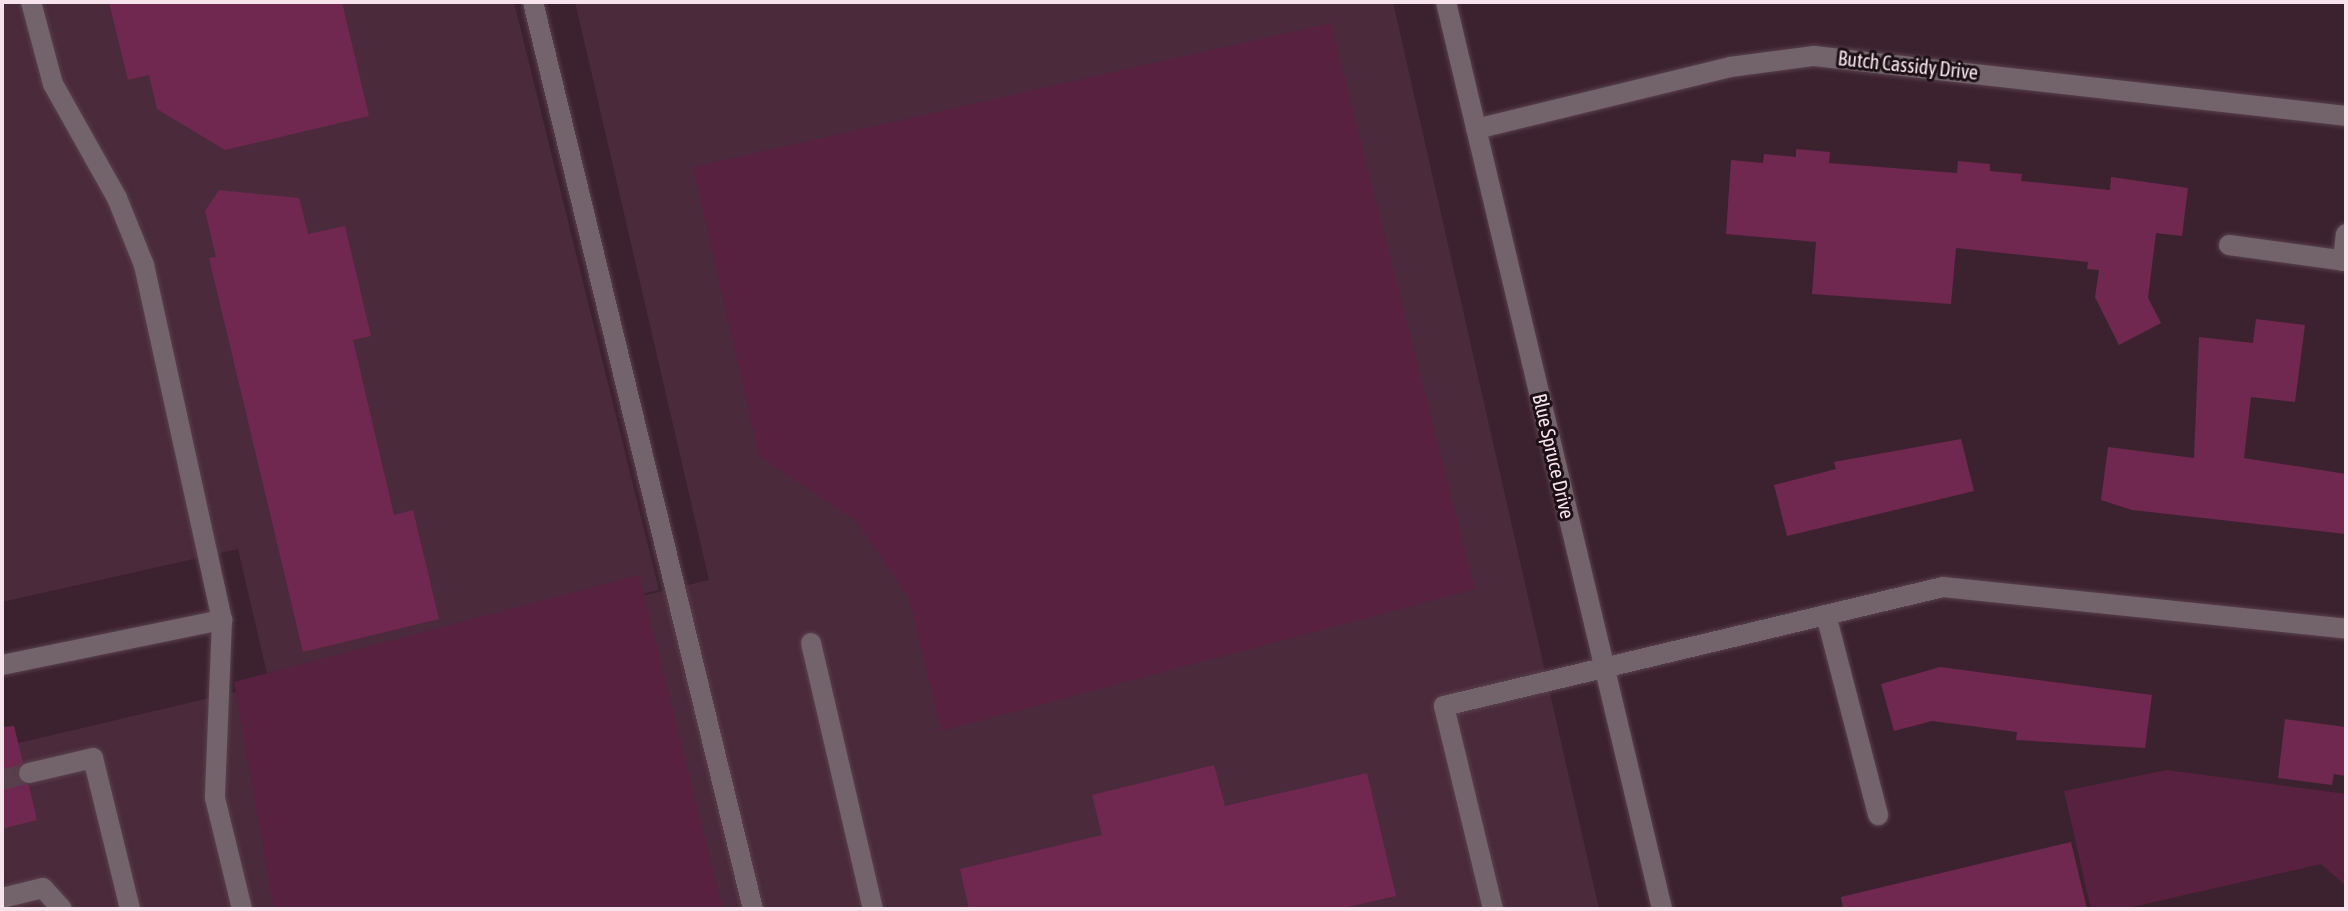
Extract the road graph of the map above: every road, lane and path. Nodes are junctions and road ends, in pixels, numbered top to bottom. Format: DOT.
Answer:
graph roads {
  1 [pos="31,2"];
  2 [pos="533,2"];
  3 [pos="1446,2"];
  4 [pos="2346,116"];
  5 [pos="1476,129"];
  6 [pos="2346,234"];
  7 [pos="2229,245"];
  8 [pos="2344,261"];
  9 [pos="1826,615"];
  10 [pos="222,620"];
  11 [pos="2346,629"];
  12 [pos="811,643"];
  13 [pos="2,665"];
  14 [pos="1604,667"];
  15 [pos="29,773"];
  16 [pos="1878,815"];
  17 [pos="2,898"];
  18 [pos="62,909"];
  19 [pos="130,909"];
  20 [pos="242,909"];
  21 [pos="753,909"];
  22 [pos="873,909"];
  23 [pos="1493,909"];
  24 [pos="1662,909"];
  1 -- 10 [label="street"];
  2 -- 21 [label="street"];
  3 -- 5 [label="street, Blue Spruce Drive"];
  4 -- 5 [label="street, Butch Cassidy Drive"];
  5 -- 14 [label="street, Blue Spruce Drive"];
  6 -- 8 [label="street"];
  7 -- 8 [label="street"];
  9 -- 11 [label="street"];
  9 -- 14 [label="street"];
  9 -- 16 [label="street"];
  10 -- 13 [label="street"];
  10 -- 20 [label="street"];
  12 -- 22 [label="street"];
  14 -- 23 [label="street"];
  14 -- 24 [label="street, Blue Spruce Drive"];
  15 -- 19 [label="street"];
  17 -- 18 [label="street"];
}
